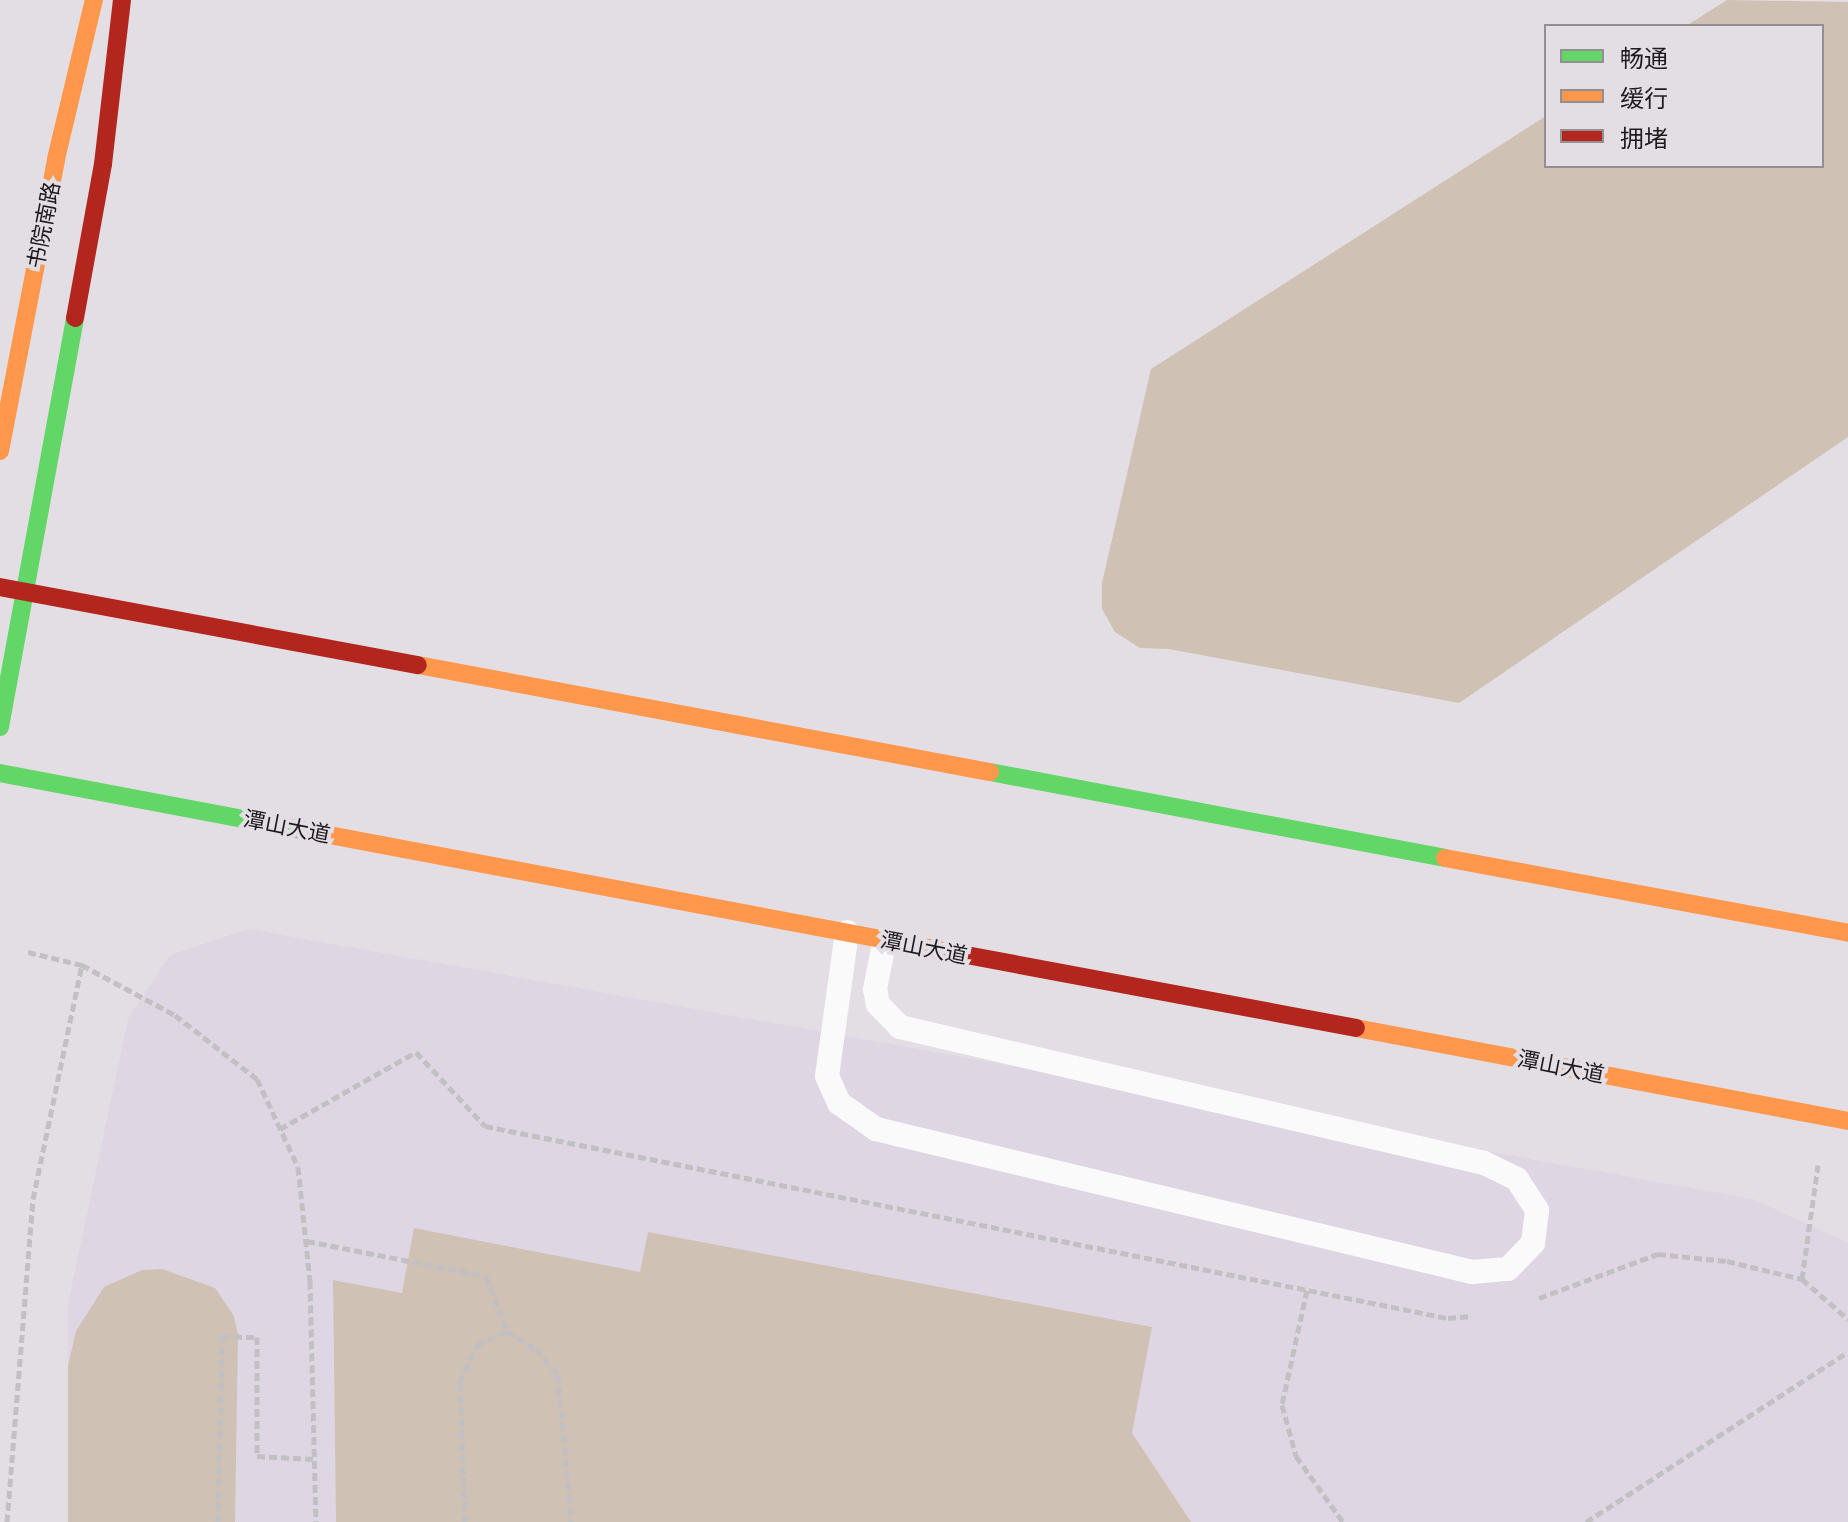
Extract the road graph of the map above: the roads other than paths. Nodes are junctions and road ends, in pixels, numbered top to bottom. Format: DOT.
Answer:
graph roads {
  1 [pos="94,0"];
  2 [pos="122,0"];
  3 [pos="0,451"];
  4 [pos="0,587"];
  5 [pos="24,593"];
  6 [pos="0,727"];
  7 [pos="0,773"];
  8 [pos="847,932"];
  9 [pos="1848,933"];
  10 [pos="885,939"];
  11 [pos="1848,1121"];
  1 -- 3 [label="main road, 书院南路"];
  2 -- 5 [label="main road"];
  4 -- 5 [label="main road"];
  5 -- 6 [label="main road"];
  5 -- 9 [label="main road"];
  7 -- 8 [label="main road, 潭山大道"];
  8 -- 10 [label="main road, 潭山大道"];
  8 -- 10 [label="lane"];
  10 -- 11 [label="main road, 潭山大道"];
}
